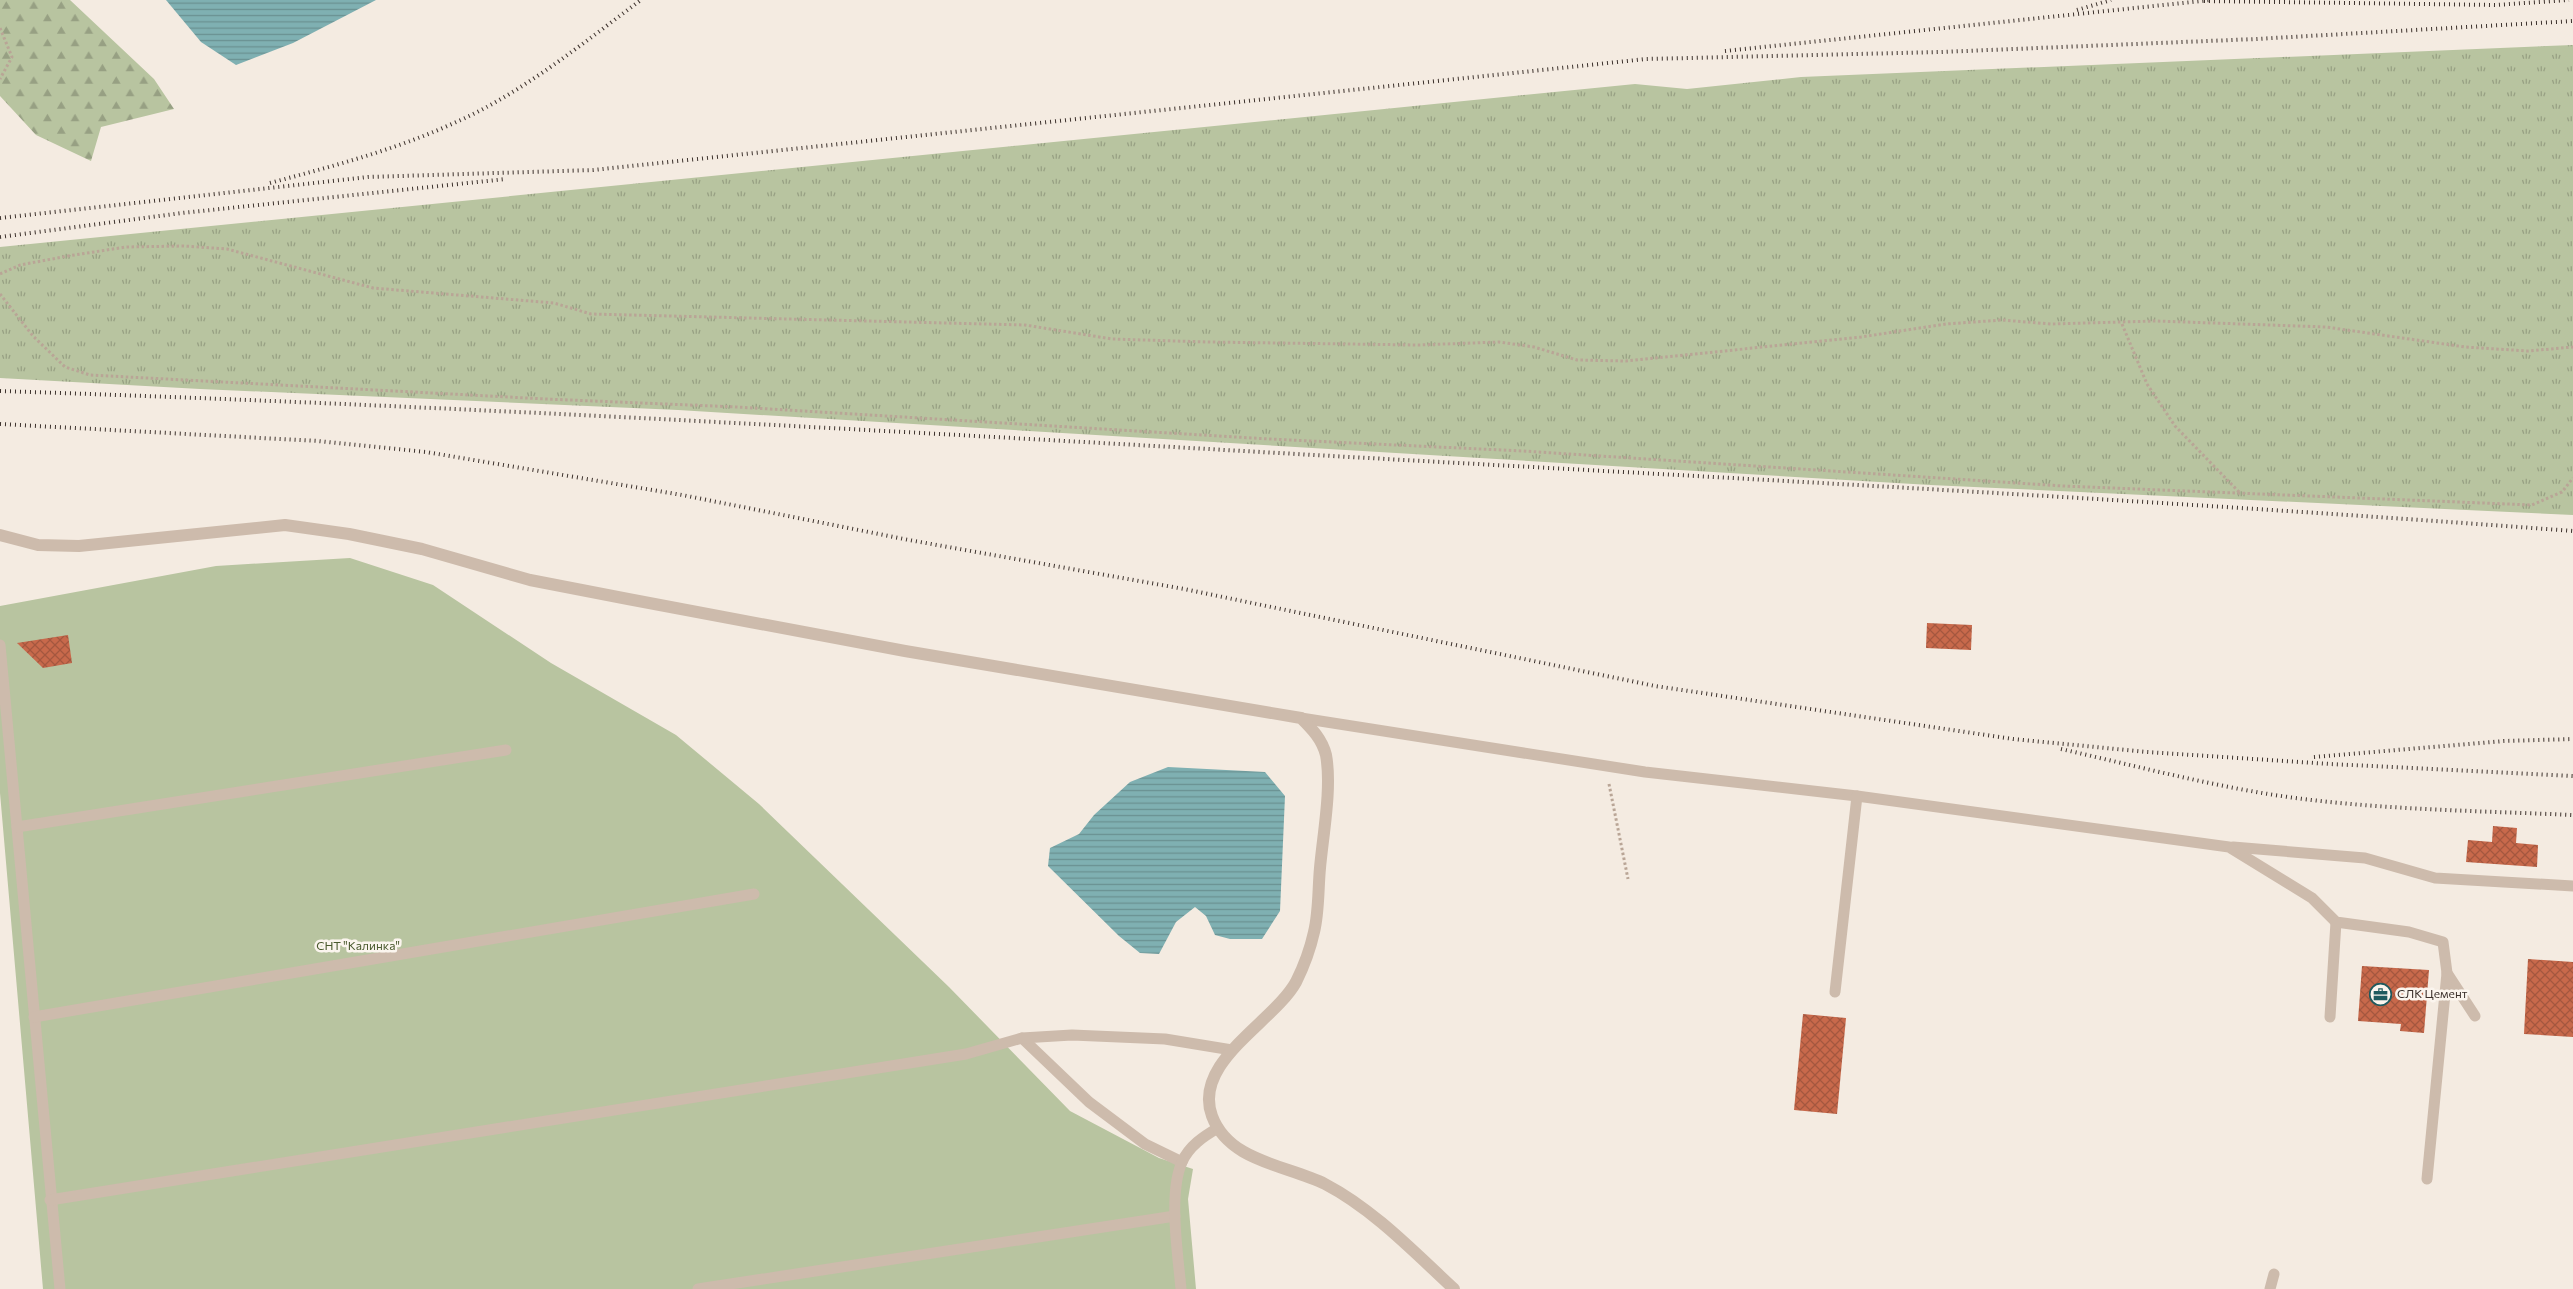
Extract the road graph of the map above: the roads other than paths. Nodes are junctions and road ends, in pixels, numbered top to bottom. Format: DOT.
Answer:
graph roads {
  1 [pos="0,535"];
  2 [pos="0,645"];
  3 [pos="1301,718"];
  4 [pos="506,750"];
  5 [pos="1857,796"];
  6 [pos="17,828"];
  7 [pos="2229,847"];
  8 [pos="2573,886"];
  9 [pos="754,894"];
  10 [pos="2336,922"];
  11 [pos="2447,973"];
  12 [pos="1835,992"];
  13 [pos="2475,1016"];
  14 [pos="34,1017"];
  15 [pos="2330,1017"];
  16 [pos="1022,1038"];
  17 [pos="1232,1050"];
  18 [pos="1218,1128"];
  19 [pos="1182,1162"];
  20 [pos="2427,1179"];
  21 [pos="50,1200"];
  22 [pos="1175,1216"];
  23 [pos="2274,1274"];
  24 [pos="60,1289"];
  25 [pos="698,1289"];
  26 [pos="1181,1289"];
  27 [pos="1454,1289"];
  28 [pos="2270,1289"];
  1 -- 3 [label="street"];
  2 -- 6 [label="lane"];
  3 -- 5 [label="lane"];
  3 -- 17 [label="street"];
  4 -- 6 [label="lane"];
  5 -- 7 [label="lane"];
  5 -- 12 [label="lane"];
  6 -- 14 [label="lane"];
  7 -- 8 [label="lane"];
  7 -- 10 [label="lane"];
  9 -- 14 [label="lane"];
  10 -- 11 [label="lane"];
  10 -- 15 [label="lane"];
  11 -- 13 [label="lane"];
  11 -- 20 [label="lane"];
  14 -- 21 [label="lane"];
  16 -- 17 [label="lane"];
  16 -- 19 [label="lane"];
  16 -- 21 [label="lane"];
  17 -- 18 [label="street"];
  18 -- 19 [label="lane"];
  18 -- 27 [label="street"];
  19 -- 22 [label="lane"];
  21 -- 24 [label="lane"];
  22 -- 25 [label="lane"];
  22 -- 26 [label="lane"];
  23 -- 28 [label="lane"];
}
